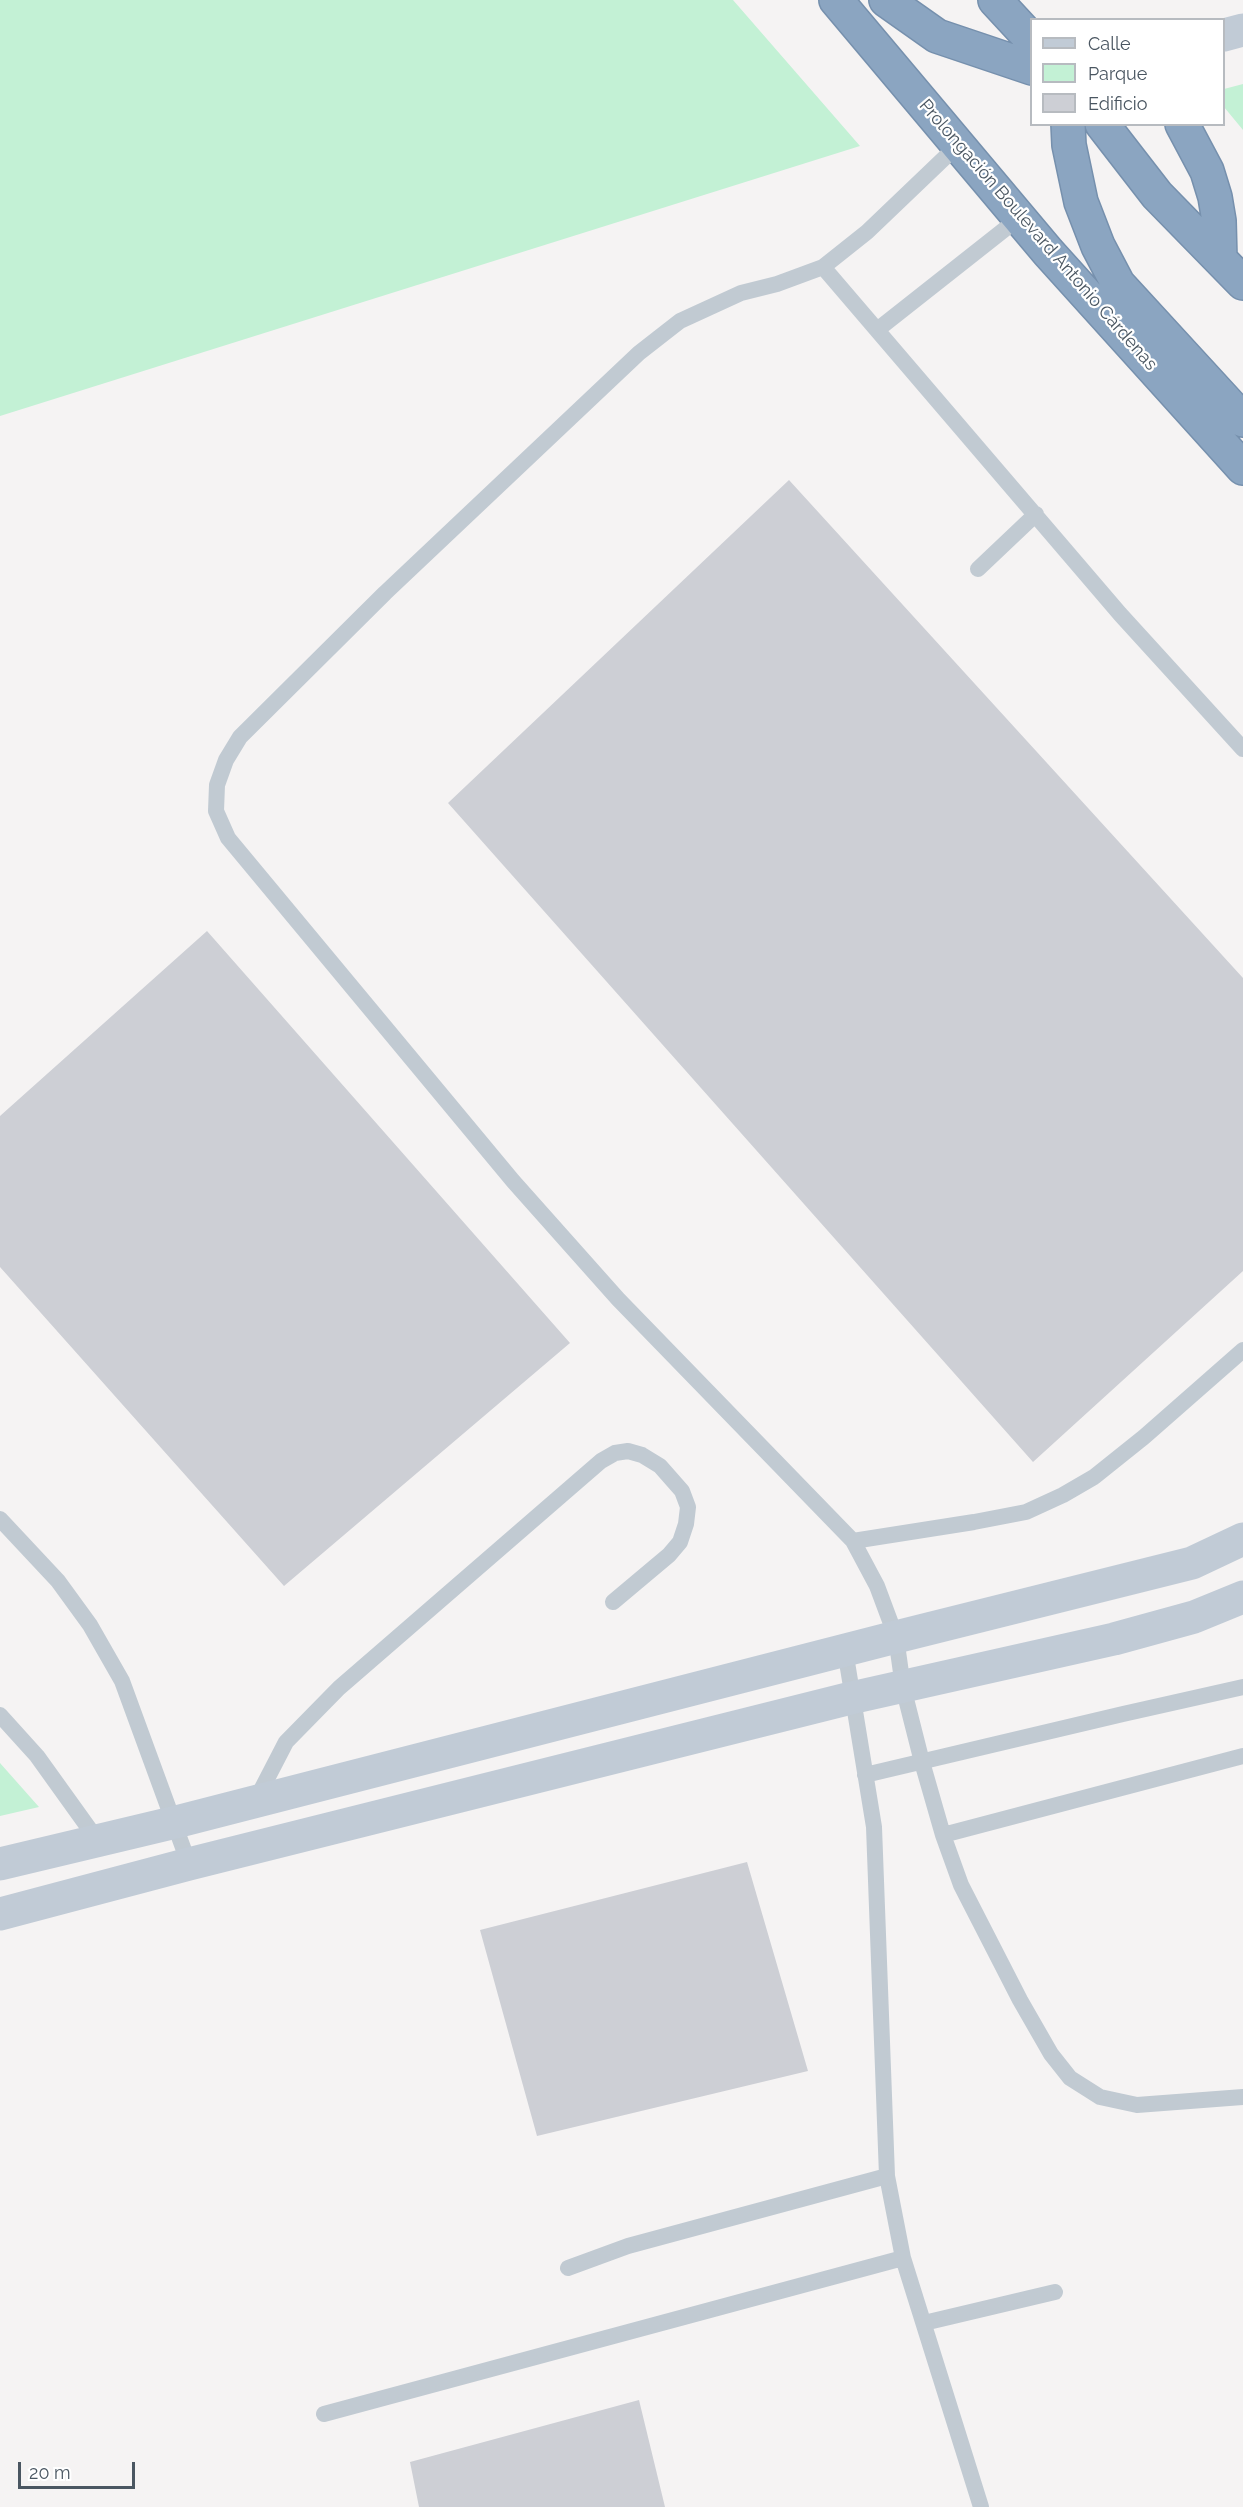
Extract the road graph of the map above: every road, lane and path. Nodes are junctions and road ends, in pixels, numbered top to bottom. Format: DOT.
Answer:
graph roads {
  1 [pos="836,0"];
  2 [pos="886,0"];
  3 [pos="995,0"];
  4 [pos="1243,30"];
  5 [pos="1225,35"];
  6 [pos="1030,38"];
  7 [pos="1030,67"];
  8 [pos="1068,126"];
  9 [pos="1104,126"];
  10 [pos="1183,126"];
  11 [pos="958,145"];
  12 [pos="1019,218"];
  13 [pos="1220,259"];
  14 [pos="823,267"];
  15 [pos="1243,283"];
  16 [pos="877,330"];
  17 [pos="1243,420"];
  18 [pos="1243,468"];
  19 [pos="1035,514"];
  20 [pos="978,568"];
  21 [pos="1243,749"];
  22 [pos="1243,1350"];
  23 [pos="0,1520"];
  24 [pos="1243,1539"];
  25 [pos="853,1541"];
  26 [pos="1243,1598"];
  27 [pos="613,1602"];
  28 [pos="896,1637"];
  29 [pos="845,1650"];
  30 [pos="903,1687"];
  31 [pos="1243,1688"];
  32 [pos="851,1698"];
  33 [pos="0,1715"];
  34 [pos="1243,1756"];
  35 [pos="922,1762"];
  36 [pos="865,1775"];
  37 [pos="256,1800"];
  38 [pos="176,1822"];
  39 [pos="943,1835"];
  40 [pos="98,1841"];
  41 [pos="0,1864"];
  42 [pos="189,1864"];
  43 [pos="0,1914"];
  44 [pos="1243,2097"];
  45 [pos="887,2176"];
  46 [pos="903,2258"];
  47 [pos="568,2268"];
  48 [pos="1055,2292"];
  49 [pos="924,2323"];
  50 [pos="324,2414"];
  51 [pos="981,2507"];
  1 -- 11 [label="highway, Prolongación Boulevard Antonio Cárdenas"];
  2 -- 7 [label="highway"];
  3 -- 6 [label="highway"];
  4 -- 5 [label="street"];
  8 -- 17 [label="highway"];
  9 -- 13 [label="highway"];
  10 -- 13 [label="highway"];
  11 -- 12 [label="highway, Prolongación Boulevard Antonio Cárdenas"];
  11 -- 14 [label="lane"];
  12 -- 16 [label="lane"];
  12 -- 18 [label="highway, Prolongación Boulevard Antonio Cárdenas"];
  13 -- 15 [label="highway"];
  14 -- 16 [label="lane"];
  14 -- 25 [label="lane"];
  16 -- 19 [label="lane"];
  19 -- 20 [label="lane"];
  19 -- 21 [label="lane"];
  22 -- 25 [label="lane"];
  23 -- 38 [label="lane"];
  24 -- 28 [label="street"];
  25 -- 28 [label="lane"];
  26 -- 30 [label="street"];
  27 -- 37 [label="lane"];
  28 -- 29 [label="street"];
  28 -- 30 [label="lane"];
  29 -- 32 [label="lane"];
  29 -- 37 [label="street"];
  30 -- 32 [label="street"];
  30 -- 35 [label="lane"];
  31 -- 35 [label="lane"];
  32 -- 36 [label="lane"];
  32 -- 42 [label="street"];
  33 -- 40 [label="lane"];
  34 -- 39 [label="lane"];
  35 -- 36 [label="lane"];
  35 -- 39 [label="lane"];
  36 -- 45 [label="lane"];
  37 -- 38 [label="street"];
  38 -- 40 [label="street"];
  38 -- 42 [label="lane"];
  39 -- 44 [label="lane"];
  40 -- 41 [label="street"];
  42 -- 43 [label="street"];
  45 -- 46 [label="lane"];
  45 -- 47 [label="lane"];
  46 -- 49 [label="lane"];
  46 -- 50 [label="lane"];
  48 -- 49 [label="lane"];
  49 -- 51 [label="lane"];
}
